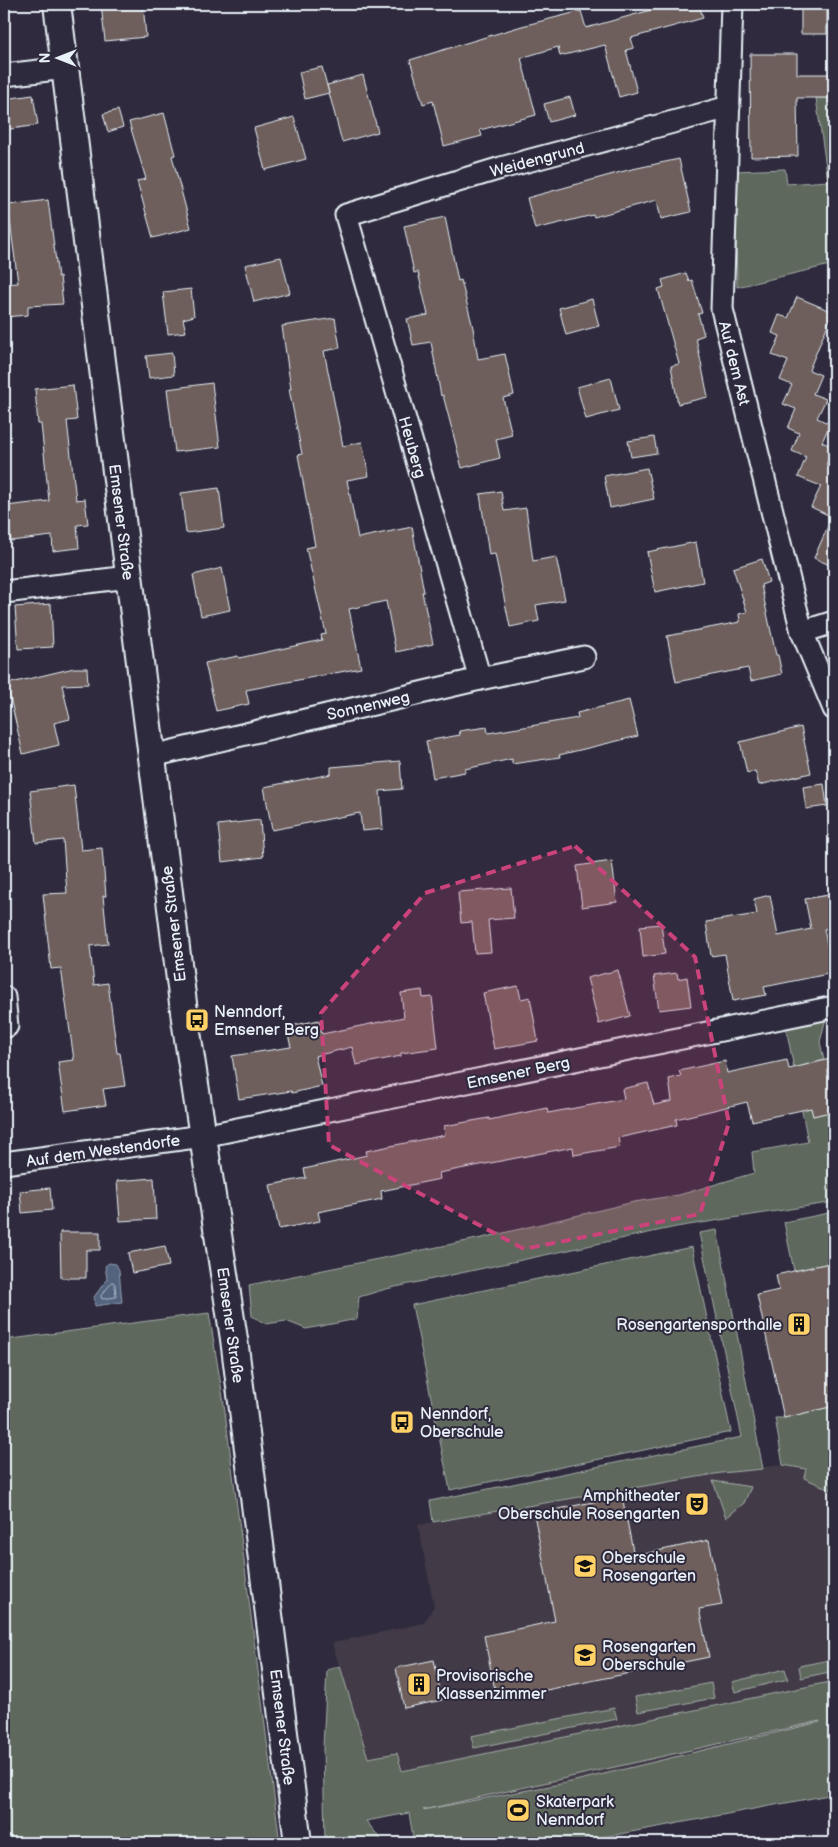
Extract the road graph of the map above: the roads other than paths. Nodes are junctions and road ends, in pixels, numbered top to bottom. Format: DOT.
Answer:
graph roads {
  1 [pos="57,4"];
  2 [pos="732,4"];
  3 [pos="66,68"];
  4 [pos="4,75"];
  5 [pos="729,106"];
  6 [pos="346,215"];
  7 [pos="129,577"];
  8 [pos="4,592"];
  9 [pos="834,622"];
  10 [pos="802,632"];
  11 [pos="584,657"];
  12 [pos="480,679"];
  13 [pos="834,708"];
  14 [pos="152,756"];
  15 [pos="4,997"];
  16 [pos="834,1007"];
  17 [pos="7,1026"];
  18 [pos="203,1136"];
  19 [pos="4,1163"];
  20 [pos="298,1843"];
  1 -- 3 [label="street, Emsener Straße"];
  2 -- 5 [label="street, Auf dem Ast"];
  3 -- 4 [label="street"];
  3 -- 7 [label="street, Emsener Straße"];
  5 -- 6 [label="street, Weidengrund"];
  5 -- 10 [label="street, Auf dem Ast"];
  6 -- 12 [label="street, Heuberg"];
  7 -- 8 [label="street"];
  7 -- 14 [label="street, Emsener Straße"];
  9 -- 10 [label="street"];
  10 -- 13 [label="street, Auf dem Ast"];
  11 -- 12 [label="street, Sonnenweg"];
  12 -- 14 [label="street, Sonnenweg"];
  14 -- 18 [label="street, Emsener Straße"];
  15 -- 17 [label="street"];
  16 -- 18 [label="street, Emsener Berg"];
  18 -- 19 [label="street, Auf dem Westendorfe"];
  18 -- 20 [label="street, Emsener Straße"];
}
